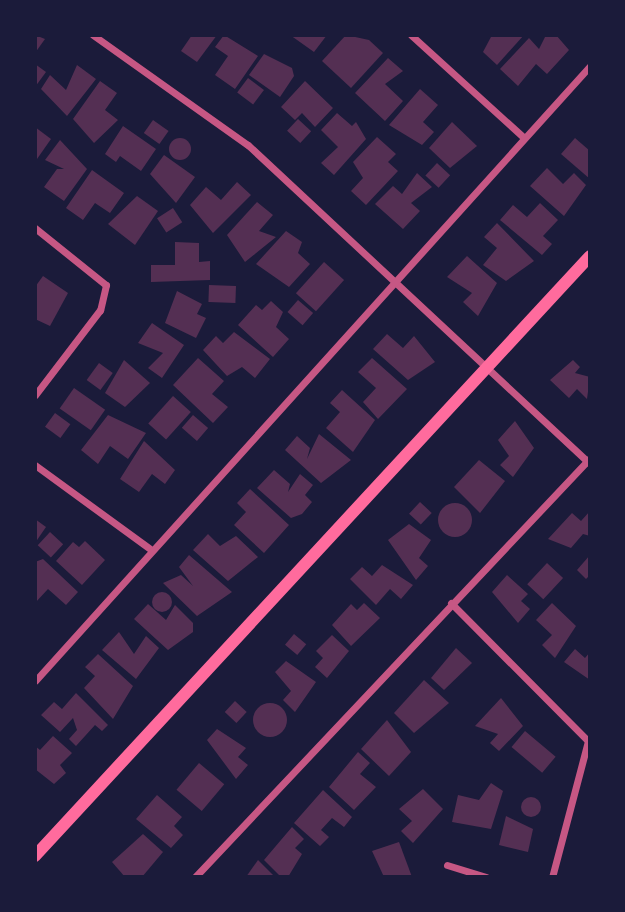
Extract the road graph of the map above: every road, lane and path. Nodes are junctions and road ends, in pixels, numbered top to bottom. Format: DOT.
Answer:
graph roads {
  1 [pos="93,35"];
  2 [pos="411,35"];
  3 [pos="590,66"];
  4 [pos="522,136"];
  5 [pos="35,228"];
  6 [pos="590,256"];
  7 [pos="393,284"];
  8 [pos="486,368"];
  9 [pos="35,394"];
  10 [pos="589,461"];
  11 [pos="35,465"];
  12 [pos="150,549"];
  13 [pos="451,603"];
  14 [pos="35,681"];
  15 [pos="35,856"];
  16 [pos="447,866"];
  17 [pos="195,877"];
  18 [pos="486,877"];
  19 [pos="552,877"];
  1 -- 7 [label="street"];
  2 -- 4 [label="street"];
  3 -- 4 [label="street"];
  4 -- 7 [label="street"];
  5 -- 9 [label="street"];
  6 -- 8 [label="main road"];
  7 -- 8 [label="street"];
  7 -- 12 [label="street"];
  8 -- 10 [label="street"];
  8 -- 15 [label="main road"];
  10 -- 13 [label="street"];
  11 -- 12 [label="street"];
  12 -- 14 [label="street"];
  13 -- 17 [label="street"];
  13 -- 19 [label="street"];
  16 -- 18 [label="street"];
}
